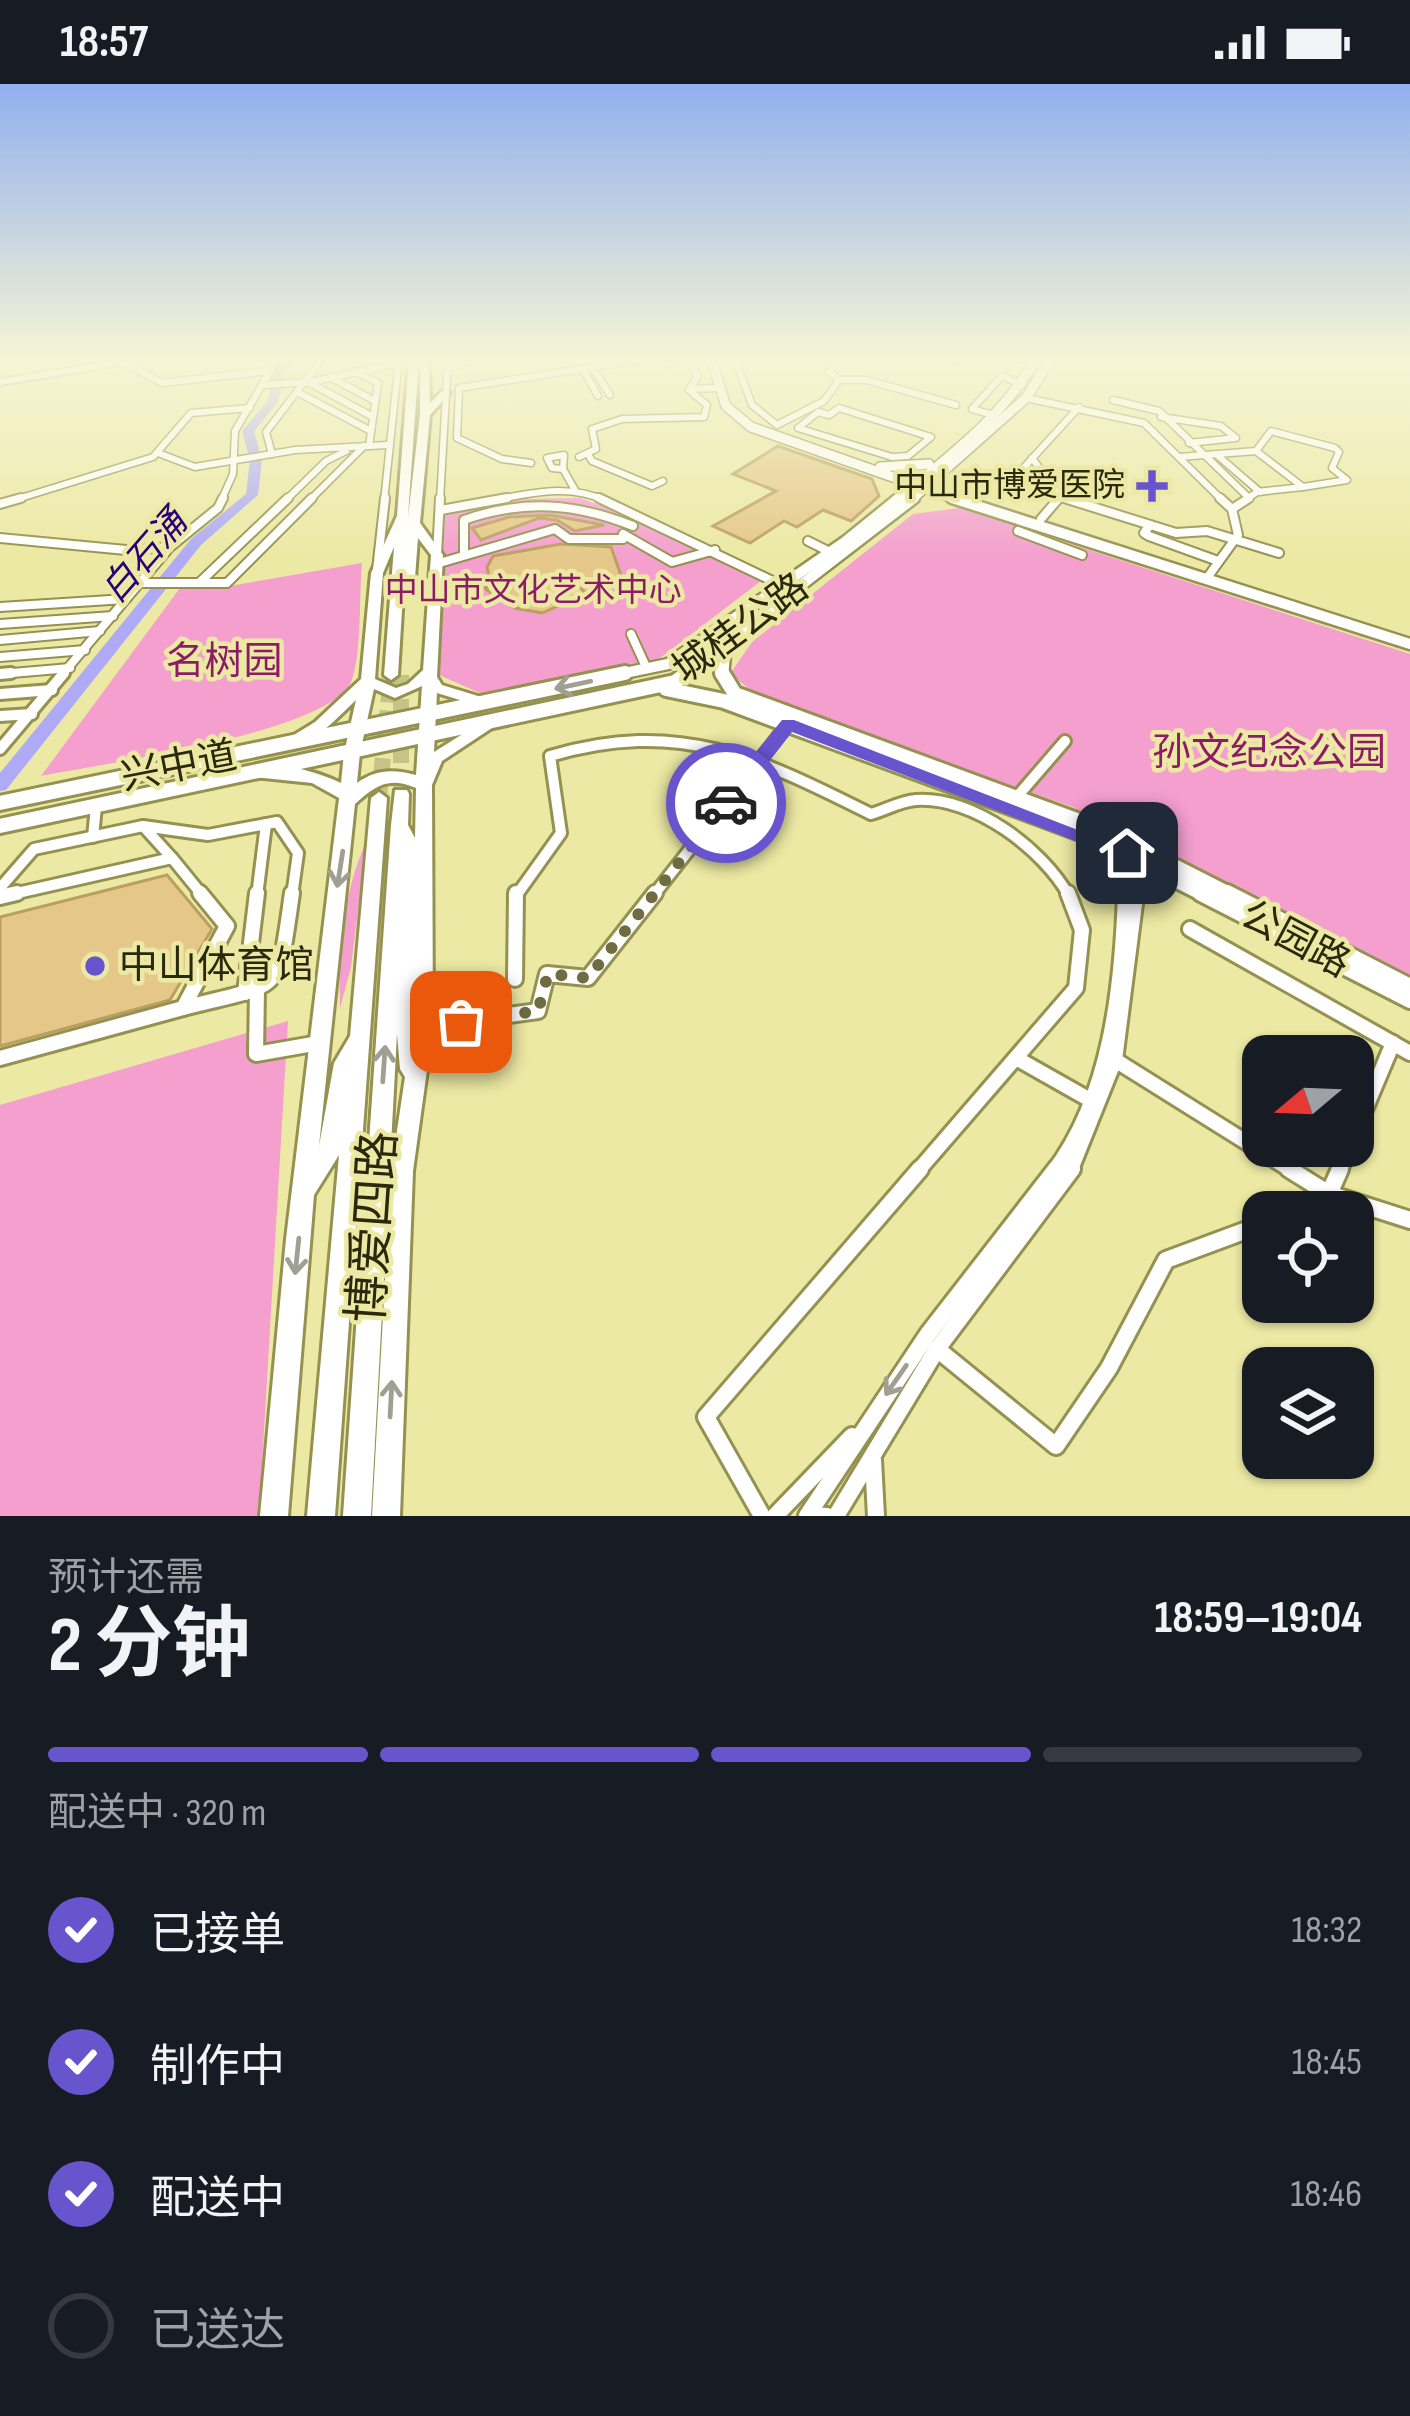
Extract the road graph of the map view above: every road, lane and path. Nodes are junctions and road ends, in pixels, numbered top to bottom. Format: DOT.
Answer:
graph roads {
  1 [pos="180,426"];
  2 [pos="238,426"];
  3 [pos="269,426"];
  4 [pos="362,426"];
  5 [pos="372,426"];
  6 [pos="390,426"];
  7 [pos="411,426"];
  8 [pos="423,426"];
  9 [pos="444,426"];
  10 [pos="457,426"];
  11 [pos="598,426"];
  12 [pos="756,426"];
  13 [pos="763,426"];
  14 [pos="776,426"];
  15 [pos="801,426"];
  16 [pos="894,426"];
  17 [pos="981,426"];
  18 [pos="996,426"];
  19 [pos="1062,426"];
  20 [pos="1145,426"];
  21 [pos="1171,426"];
  22 [pos="1220,426"];
  23 [pos="769,430"];
  24 [pos="371,431"];
  25 [pos="820,435"];
  26 [pos="807,443"];
  27 [pos="1189,443"];
  28 [pos="387,445"];
  29 [pos="363,446"];
  30 [pos="857,446"];
  31 [pos="1256,451"];
  32 [pos="158,453"];
  33 [pos="270,454"];
  34 [pos="1216,454"];
  35 [pos="584,455"];
  36 [pos="1202,455"];
  37 [pos="841,456"];
  38 [pos="1179,457"];
  39 [pos="1032,458"];
  40 [pos="234,460"];
  41 [pos="940,461"];
  42 [pos="957,462"];
  43 [pos="559,464"];
  44 [pos="874,466"];
  45 [pos="663,481"];
  46 [pos="913,481"];
  47 [pos="927,487"];
  48 [pos="1303,487"];
  49 [pos="578,490"];
  50 [pos="559,491"];
  51 [pos="1260,492"];
  52 [pos="1060,496"];
  53 [pos="1249,498"];
  54 [pos="971,500"];
  55 [pos="0,504"];
  56 [pos="1232,509"];
  57 [pos="441,510"];
  58 [pos="888,511"];
  59 [pos="646,517"];
  60 [pos="406,519"];
  61 [pos="1041,519"];
  62 [pos="1150,525"];
  63 [pos="633,526"];
  64 [pos="1018,531"];
  65 [pos="1060,531"];
  66 [pos="0,538"];
  67 [pos="623,539"];
  68 [pos="1234,539"];
  69 [pos="808,541"];
  70 [pos="1050,543"];
  71 [pos="170,547"];
  72 [pos="715,550"];
  73 [pos="830,552"];
  74 [pos="1279,553"];
  75 [pos="464,555"];
  76 [pos="1082,555"];
  77 [pos="437,560"];
  78 [pos="1212,570"];
  79 [pos="377,574"];
  80 [pos="143,583"];
  81 [pos="199,583"];
  82 [pos="781,585"];
  83 [pos="126,599"];
  84 [pos="0,608"];
  85 [pos="113,616"];
  86 [pos="0,624"];
  87 [pos="100,631"];
  88 [pos="631,634"];
  89 [pos="723,638"];
  90 [pos="0,640"];
  91 [pos="1410,640"];
  92 [pos="85,650"];
  93 [pos="0,657"];
  94 [pos="70,668"];
  95 [pos="700,668"];
  96 [pos="647,669"];
  97 [pos="428,673"];
  98 [pos="0,674"];
  99 [pos="396,674"];
  100 [pos="368,681"];
  101 [pos="655,688"];
  102 [pos="52,690"];
  103 [pos="0,694"];
  104 [pos="724,700"];
  105 [pos="486,704"];
  106 [pos="32,714"];
  107 [pos="0,716"];
  108 [pos="493,722"];
  109 [pos="788,724"];
  110 [pos="427,726"];
  111 [pos="355,741"];
  112 [pos="1065,741"];
  113 [pos="284,746"];
  114 [pos="0,749"];
  115 [pos="760,760"];
  116 [pos="283,765"];
  117 [pos="254,771"];
  118 [pos="424,785"];
  119 [pos="351,799"];
  120 [pos="1013,802"];
  121 [pos="0,803"];
  122 [pos="96,806"];
  123 [pos="266,824"];
  124 [pos="399,825"];
  125 [pos="0,826"];
  126 [pos="143,826"];
  127 [pos="93,836"];
  128 [pos="1091,836"];
  129 [pos="1131,850"];
  130 [pos="172,858"];
  131 [pos="1117,870"];
  132 [pos="1175,872"];
  133 [pos="0,893"];
  134 [pos="1190,929"];
  135 [pos="515,979"];
  136 [pos="1410,987"];
  137 [pos="251,991"];
  138 [pos="1410,1000"];
  139 [pos="183,1008"];
  140 [pos="423,1027"];
  141 [pos="360,1037"];
  142 [pos="320,1043"];
  143 [pos="1393,1043"];
  144 [pos="1410,1053"];
  145 [pos="0,1058"];
  146 [pos="1016,1058"];
  147 [pos="1115,1060"];
  148 [pos="1374,1088"];
  149 [pos="1095,1102"];
  150 [pos="402,1171"];
  151 [pos="1324,1191"];
  152 [pos="303,1194"];
  153 [pos="1374,1208"];
  154 [pos="1410,1220"];
  155 [pos="1242,1232"];
  156 [pos="937,1349"];
  157 [pos="871,1417"];
  158 [pos="874,1450"];
  159 [pos="274,1516"];
  160 [pos="321,1516"];
  161 [pos="357,1516"];
  162 [pos="386,1516"];
  163 [pos="762,1516"];
  164 [pos="775,1516"];
  165 [pos="820,1516"];
  166 [pos="876,1516"];
  1 -- 32 [label="street"];
  2 -- 40 [label="street"];
  3 -- 33 [label="street"];
  4 -- 24 [label="street"];
  5 -- 24 [label="street"];
  6 -- 28 [label="street"];
  7 -- 60 [label="highway"];
  8 -- 60 [label="highway"];
  9 -- 57 [label="street"];
  10 -- 43 [label="street"];
  11 -- 35 [label="street"];
  12 -- 37 [label="main road"];
  13 -- 23 [label="main road"];
  14 -- 23 [label="street"];
  15 -- 25 [label="street"];
  16 -- 30 [label="street"];
  17 -- 41 [label="main road, 城桂公路"];
  18 -- 42 [label="main road, 城桂公路"];
  19 -- 39 [label="street"];
  20 -- 38 [label="street"];
  21 -- 27 [label="street"];
  22 -- 27 [label="street"];
  23 -- 26 [label="main road"];
  24 -- 29 [label="street"];
  25 -- 26 [label="street"];
  25 -- 30 [label="street"];
  26 -- 37 [label="main road"];
  27 -- 36 [label="street"];
  28 -- 29 [label="street"];
  28 -- 79 [label="street"];
  29 -- 33 [label="street"];
  29 -- 81 [label="street"];
  29 -- 81 [label="street"];
  30 -- 37 [label="street"];
  31 -- 34 [label="street"];
  31 -- 48 [label="street"];
  31 -- 48 [label="street"];
  32 -- 40 [label="street"];
  32 -- 55 [label="street"];
  33 -- 40 [label="street"];
  34 -- 36 [label="street"];
  34 -- 51 [label="street"];
  35 -- 43 [label="street"];
  35 -- 45 [label="street"];
  36 -- 38 [label="street"];
  36 -- 53 [label="street"];
  37 -- 44 [label="main road"];
  37 -- 46 [label="main road"];
  37 -- 58 [label="main road"];
  38 -- 56 [label="street"];
  39 -- 52 [label="street"];
  39 -- 52 [label="street"];
  40 -- 71 [label="street"];
  41 -- 44 [label="main road"];
  41 -- 46 [label="main road, 城桂公路"];
  42 -- 47 [label="main road, 城桂公路"];
  42 -- 54 [label="main road"];
  43 -- 49 [label="street"];
  43 -- 50 [label="street"];
  44 -- 46 [label="main road"];
  46 -- 47 [label="main road"];
  46 -- 58 [label="main road, 城桂公路"];
  47 -- 54 [label="main road"];
  47 -- 58 [label="main road, 城桂公路"];
  48 -- 51 [label="street"];
  49 -- 50 [label="street"];
  49 -- 59 [label="street"];
  50 -- 57 [label="street"];
  51 -- 53 [label="street"];
  52 -- 61 [label="street"];
  52 -- 62 [label="street"];
  53 -- 56 [label="street"];
  54 -- 58 [label="main road"];
  54 -- 61 [label="main road"];
  54 -- 65 [label="main road"];
  56 -- 68 [label="street"];
  57 -- 77 [label="street"];
  58 -- 73 [label="main road, 城桂公路"];
  58 -- 89 [label="main road, 城桂公路"];
  59 -- 63 [label="street"];
  59 -- 72 [label="street"];
  60 -- 77 [label="highway"];
  60 -- 79 [label="highway"];
  60 -- 99 [label="highway"];
  61 -- 78 [label="main road"];
  62 -- 68 [label="street"];
  62 -- 78 [label="street"];
  63 -- 67 [label="street"];
  63 -- 75 [label="street"];
  64 -- 70 [label="street"];
  65 -- 70 [label="street"];
  65 -- 78 [label="main road"];
  66 -- 71 [label="street"];
  67 -- 72 [label="street"];
  67 -- 75 [label="street"];
  68 -- 74 [label="street"];
  68 -- 78 [label="street"];
  69 -- 73 [label="street"];
  70 -- 76 [label="street"];
  71 -- 80 [label="street"];
  72 -- 82 [label="street"];
  73 -- 82 [label="main road, 城桂公路"];
  75 -- 77 [label="street"];
  77 -- 97 [label="highway"];
  78 -- 91 [label="main road"];
  79 -- 100 [label="highway"];
  80 -- 81 [label="street"];
  80 -- 83 [label="street"];
  82 -- 89 [label="main road, 城桂公路"];
  83 -- 84 [label="street"];
  83 -- 85 [label="street"];
  85 -- 86 [label="street"];
  85 -- 87 [label="street"];
  87 -- 90 [label="street"];
  87 -- 92 [label="street"];
  88 -- 96 [label="street"];
  89 -- 95 [label="main road, 城桂公路"];
  89 -- 96 [label="main road, 城桂公路"];
  89 -- 120 [label="main road, 公园路"];
  92 -- 93 [label="street"];
  92 -- 94 [label="street"];
  94 -- 98 [label="street"];
  94 -- 102 [label="street"];
  95 -- 101 [label="main road, 城桂公路"];
  95 -- 104 [label="main road"];
  96 -- 105 [label="main road, 城桂公路, one-way"];
  97 -- 100 [label="highway"];
  97 -- 105 [label="highway"];
  97 -- 110 [label="highway"];
  100 -- 111 [label="highway"];
  100 -- 113 [label="highway"];
  101 -- 104 [label="main road, 公园路"];
  101 -- 108 [label="main road, 城桂公路"];
  102 -- 103 [label="street"];
  102 -- 106 [label="street"];
  104 -- 109 [label="main road, 公园路"];
  105 -- 110 [label="main road, 城桂公路"];
  106 -- 107 [label="street"];
  106 -- 114 [label="street"];
  108 -- 110 [label="main road, 城桂公路"];
  108 -- 118 [label="highway"];
  109 -- 115 [label="street"];
  109 -- 120 [label="main road, 公园路"];
  110 -- 111 [label="main road, 城桂公路"];
  110 -- 111 [label="main road, 城桂公路"];
  110 -- 118 [label="highway"];
  111 -- 113 [label="main road, 兴中道"];
  111 -- 116 [label="main road, 兴中道"];
  111 -- 119 [label="highway"];
  112 -- 120 [label="street"];
  113 -- 116 [label="main road"];
  113 -- 121 [label="main road, 兴中道"];
  115 -- 135 [label="street"];
  115 -- 140 [label="street"];
  115 -- 146 [label="street"];
  116 -- 117 [label="main road, 兴中道"];
  117 -- 119 [label="highway"];
  117 -- 122 [label="main road, 兴中道"];
  118 -- 119 [label="highway"];
  118 -- 140 [label="highway"];
  119 -- 142 [label="highway, one-way"];
  120 -- 128 [label="main road, 公园路"];
  120 -- 129 [label="main road, 公园路"];
  122 -- 125 [label="main road, 兴中道"];
  122 -- 127 [label="street"];
  123 -- 126 [label="street"];
  123 -- 137 [label="street"];
  123 -- 137 [label="street"];
  124 -- 141 [label="highway, 博爱四路"];
  124 -- 150 [label="highway"];
  161 -- 124 [label="highway, 博爱四路, one-way"];
  126 -- 127 [label="street"];
  126 -- 130 [label="street"];
  127 -- 133 [label="street"];
  128 -- 129 [label="main road, 公园路"];
  128 -- 131 [label="street"];
  129 -- 131 [label="street"];
  129 -- 132 [label="main road, 公园路"];
  130 -- 133 [label="street"];
  130 -- 139 [label="street"];
  131 -- 149 [label="street"];
  132 -- 136 [label="main road, 公园路"];
  132 -- 138 [label="main road, 公园路"];
  132 -- 147 [label="street"];
  134 -- 143 [label="street"];
  137 -- 139 [label="street"];
  137 -- 142 [label="street"];
  139 -- 145 [label="street"];
  140 -- 150 [label="highway"];
  141 -- 152 [label="highway"];
  141 -- 160 [label="highway, 博爱四路"];
  142 -- 152 [label="highway"];
  143 -- 144 [label="street"];
  143 -- 148 [label="street"];
  146 -- 149 [label="street"];
  146 -- 163 [label="street"];
  147 -- 149 [label="street"];
  147 -- 151 [label="street"];
  149 -- 156 [label="street"];
  149 -- 157 [label="street, one-way"];
  162 -- 150 [label="highway, one-way"];
  152 -- 159 [label="highway, one-way"];
  153 -- 154 [label="street"];
  155 -- 156 [label="street"];
  156 -- 158 [label="street"];
  157 -- 164 [label="street"];
  157 -- 165 [label="street"];
  158 -- 165 [label="street"];
  158 -- 166 [label="street"];
}
